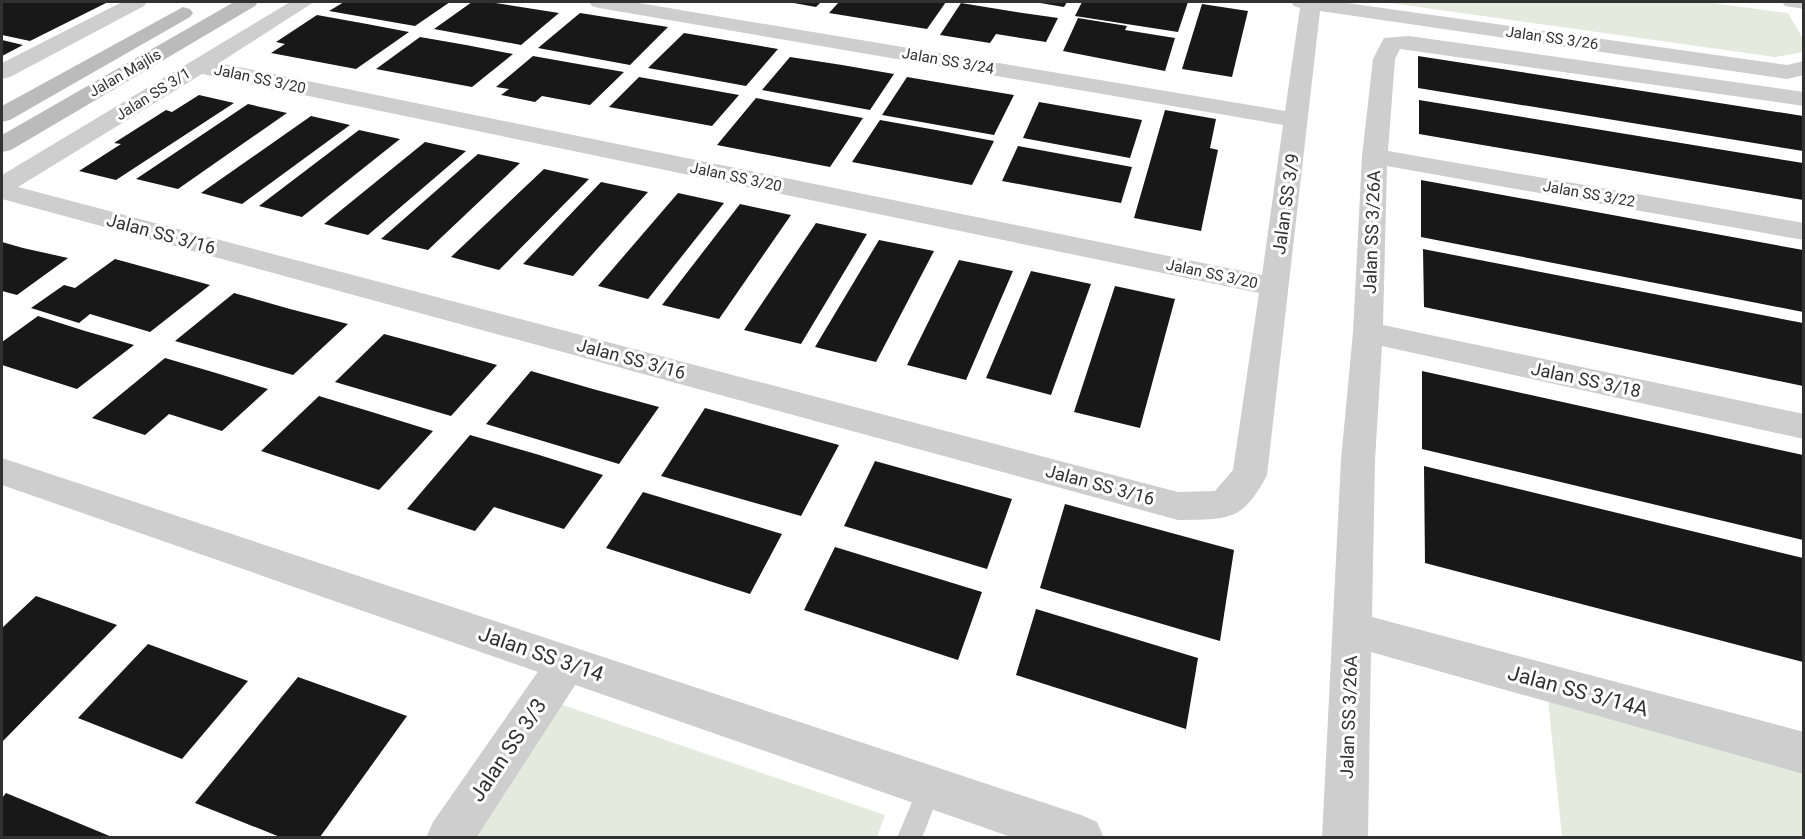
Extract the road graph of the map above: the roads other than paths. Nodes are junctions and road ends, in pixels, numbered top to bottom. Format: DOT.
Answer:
graph roads {
  1 [pos="137,2"];
  2 [pos="205,2"];
  3 [pos="248,2"];
  4 [pos="304,2"];
  5 [pos="599,2"];
  6 [pos="1306,2"];
  7 [pos="1792,2"];
  8 [pos="1803,3"];
  9 [pos="198,66"];
  10 [pos="1803,68"];
  11 [pos="2,72"];
  12 [pos="1803,99"];
  13 [pos="2,115"];
  14 [pos="1297,120"];
  15 [pos="2,145"];
  16 [pos="1375,156"];
  17 [pos="2,186"];
  18 [pos="2,191"];
  19 [pos="1803,232"];
  20 [pos="1275,287"];
  21 [pos="1368,332"];
  22 [pos="1803,427"];
  23 [pos="2,471"];
  24 [pos="1250,475"];
  25 [pos="1352,629"];
  26 [pos="567,663"];
  27 [pos="1803,753"];
  28 [pos="930,786"];
  29 [pos="449,837"];
  30 [pos="909,837"];
  31 [pos="1081,837"];
  32 [pos="1345,837"];
  1 -- 11 [label="street"];
  2 -- 13 [label="main road, Jalan Majlis"];
  3 -- 15 [label="main road, Jalan Majlis"];
  4 -- 9 [label="street, Jalan SS 3/1"];
  5 -- 14 [label="street, Jalan SS 3/24"];
  6 -- 10 [label="street, Jalan SS 3/26"];
  6 -- 14 [label="street, Jalan SS 3/9"];
  7 -- 8 [label="street"];
  9 -- 17 [label="street, Jalan SS 3/1"];
  9 -- 20 [label="street, Jalan SS 3/20"];
  12 -- 16 [label="street, Jalan SS 3/26A"];
  14 -- 20 [label="street, Jalan SS 3/9"];
  16 -- 19 [label="street, Jalan SS 3/22"];
  16 -- 21 [label="street, Jalan SS 3/26A"];
  18 -- 24 [label="street, Jalan SS 3/16"];
  20 -- 24 [label="street, Jalan SS 3/9"];
  21 -- 22 [label="street, Jalan SS 3/18"];
  21 -- 25 [label="street, Jalan SS 3/26A"];
  23 -- 26 [label="street, Jalan SS 3/14"];
  25 -- 27 [label="street, Jalan SS 3/14A"];
  25 -- 32 [label="street, Jalan SS 3/26A"];
  26 -- 28 [label="street, Jalan SS 3/14"];
  26 -- 29 [label="street, Jalan SS 3/3"];
  28 -- 30 [label="lane"];
  28 -- 31 [label="street, Jalan SS 3/14"];
}
